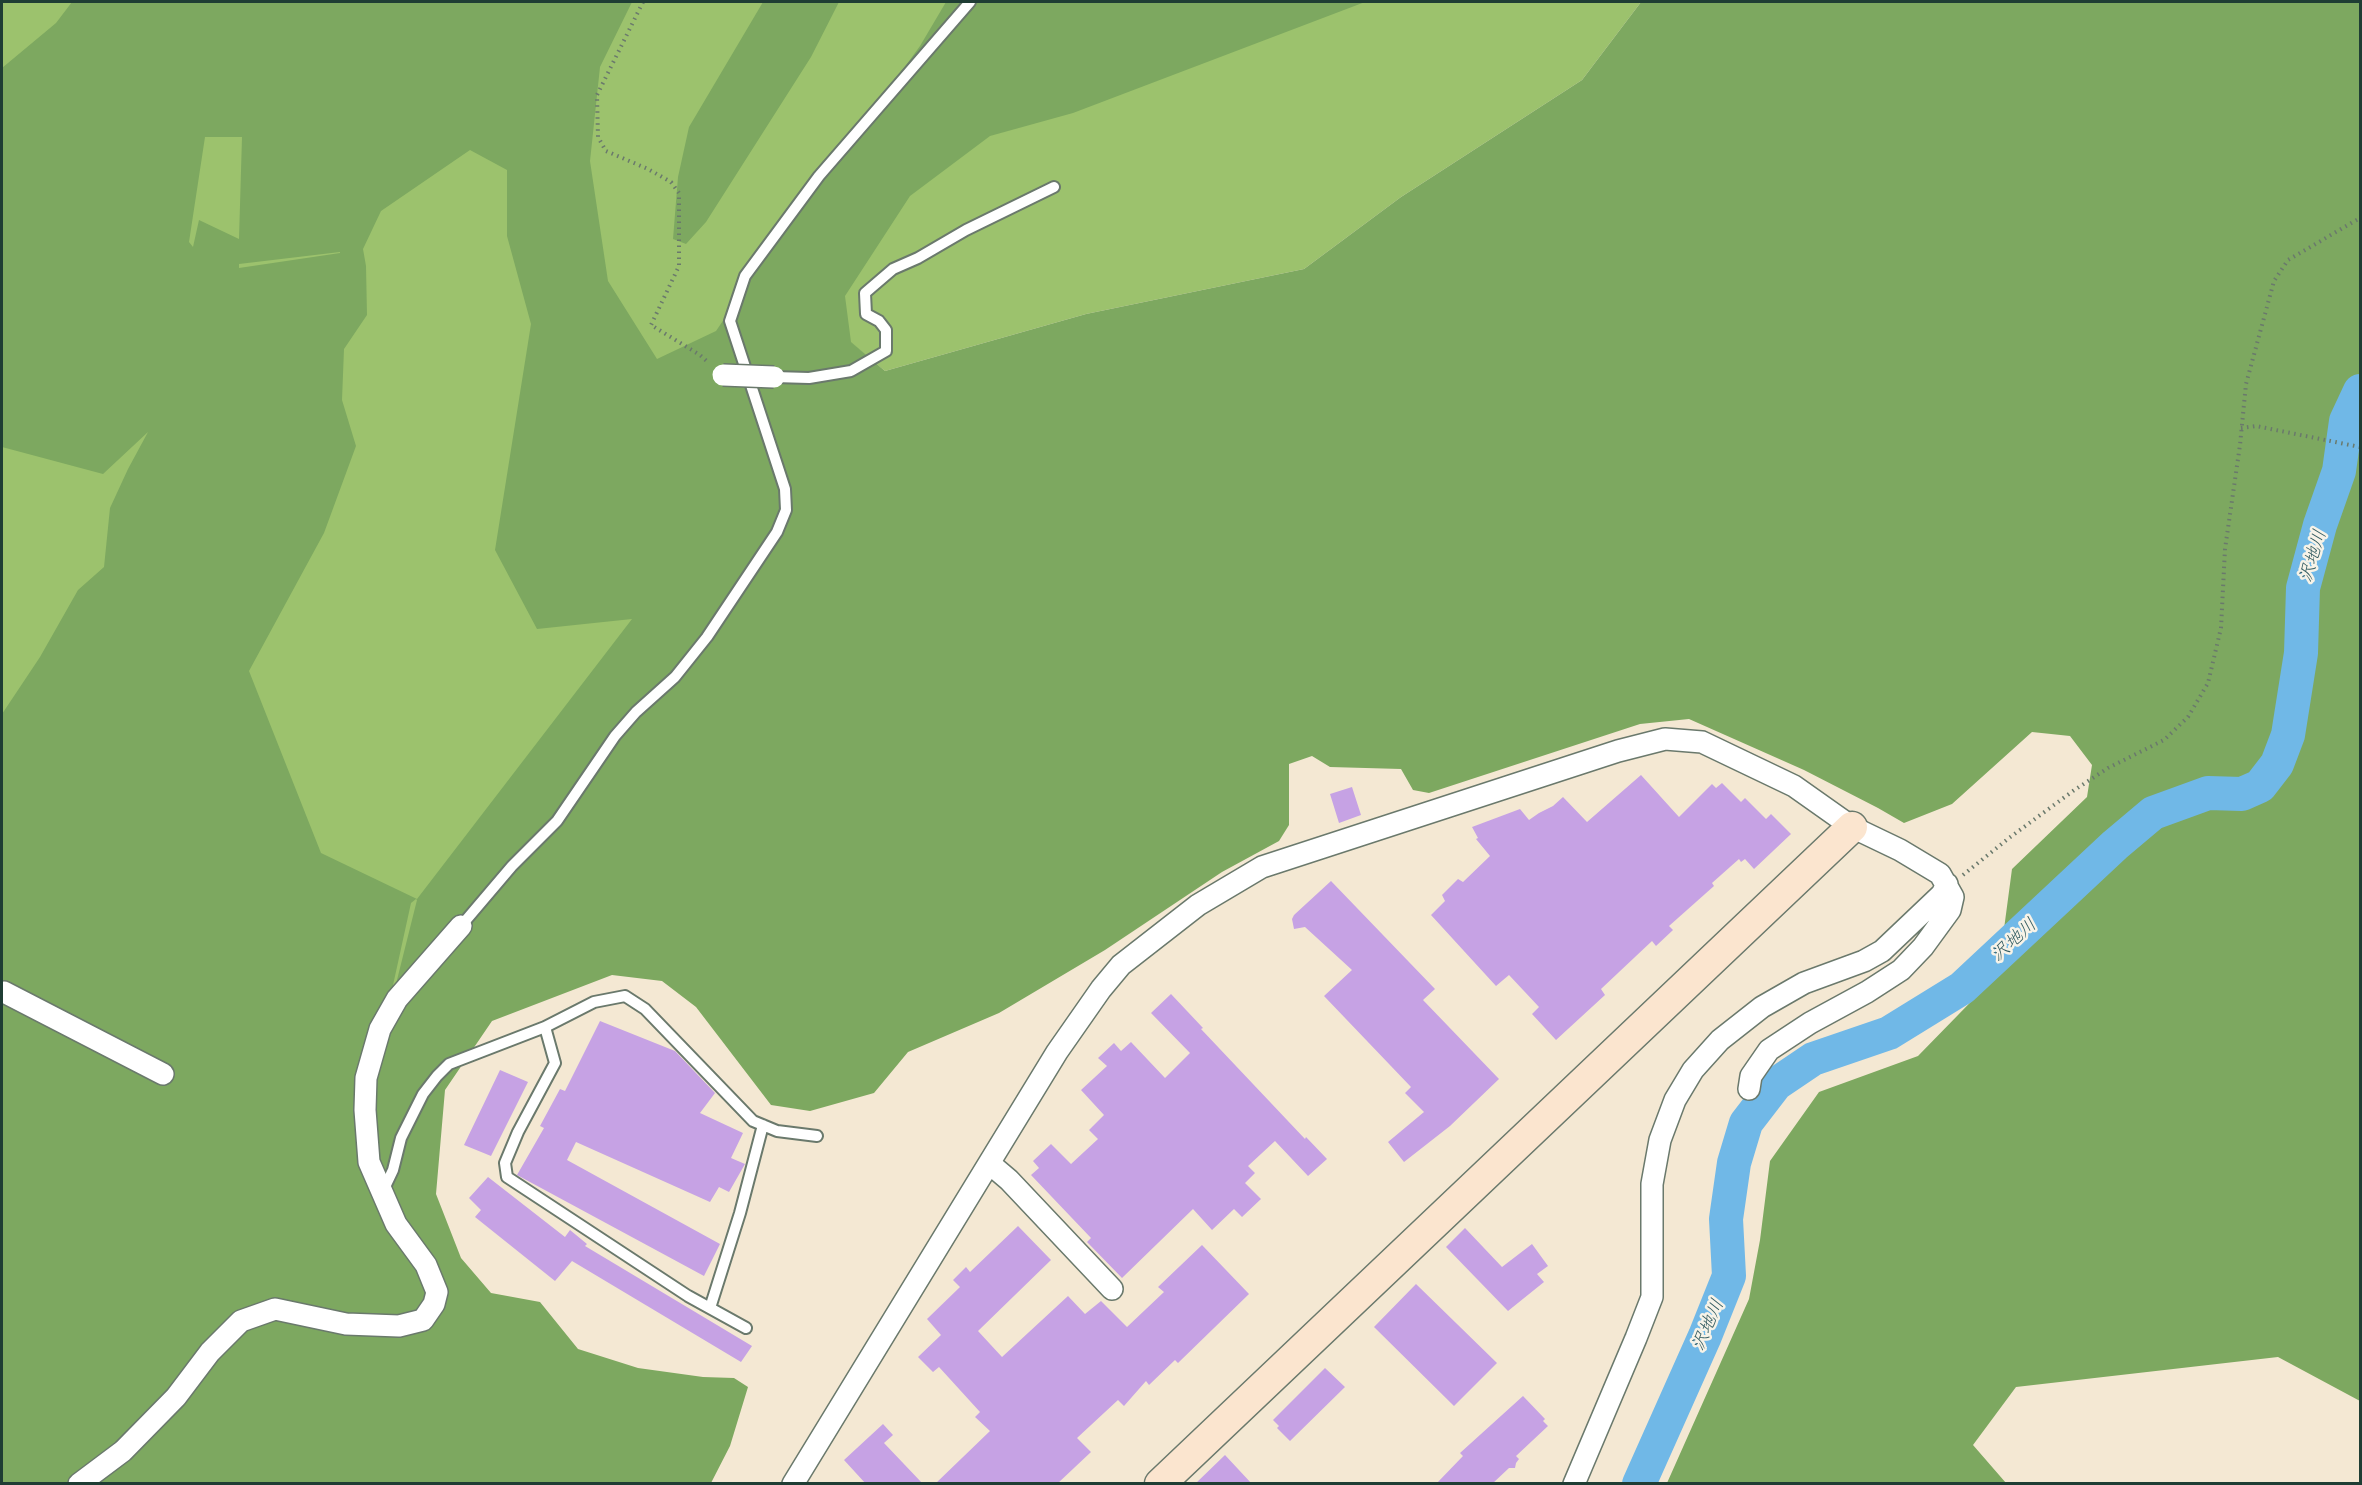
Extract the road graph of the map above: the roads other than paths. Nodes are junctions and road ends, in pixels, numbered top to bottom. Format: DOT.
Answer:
graph roads {
  1 [pos="970,2"];
  2 [pos="1054,188"];
  3 [pos="723,375"];
  4 [pos="774,378"];
  5 [pos="1852,827"];
  6 [pos="1947,884"];
  7 [pos="461,926"];
  8 [pos="4,992"];
  9 [pos="545,1027"];
  10 [pos="163,1074"];
  11 [pos="1749,1089"];
  12 [pos="763,1125"];
  13 [pos="817,1136"];
  14 [pos="989,1163"];
  15 [pos="382,1192"];
  16 [pos="1112,1289"];
  17 [pos="710,1308"];
  18 [pos="746,1328"];
  19 [pos="79,1484"];
  20 [pos="793,1484"];
  21 [pos="1160,1484"];
  22 [pos="1574,1484"];
  1 -- 7 [label="lane"];
  2 -- 4 [label="lane"];
  3 -- 4 [label="street, bridge"];
  5 -- 6 [label="street"];
  5 -- 14 [label="street"];
  5 -- 21 [label="street"];
  6 -- 11 [label="street"];
  6 -- 22 [label="street"];
  7 -- 15 [label="street"];
  8 -- 10 [label="street"];
  9 -- 12 [label="lane"];
  9 -- 15 [label="lane"];
  9 -- 17 [label="lane"];
  12 -- 13 [label="lane"];
  12 -- 17 [label="lane"];
  14 -- 16 [label="street"];
  14 -- 20 [label="street"];
  15 -- 19 [label="street"];
  17 -- 18 [label="lane"];
}
